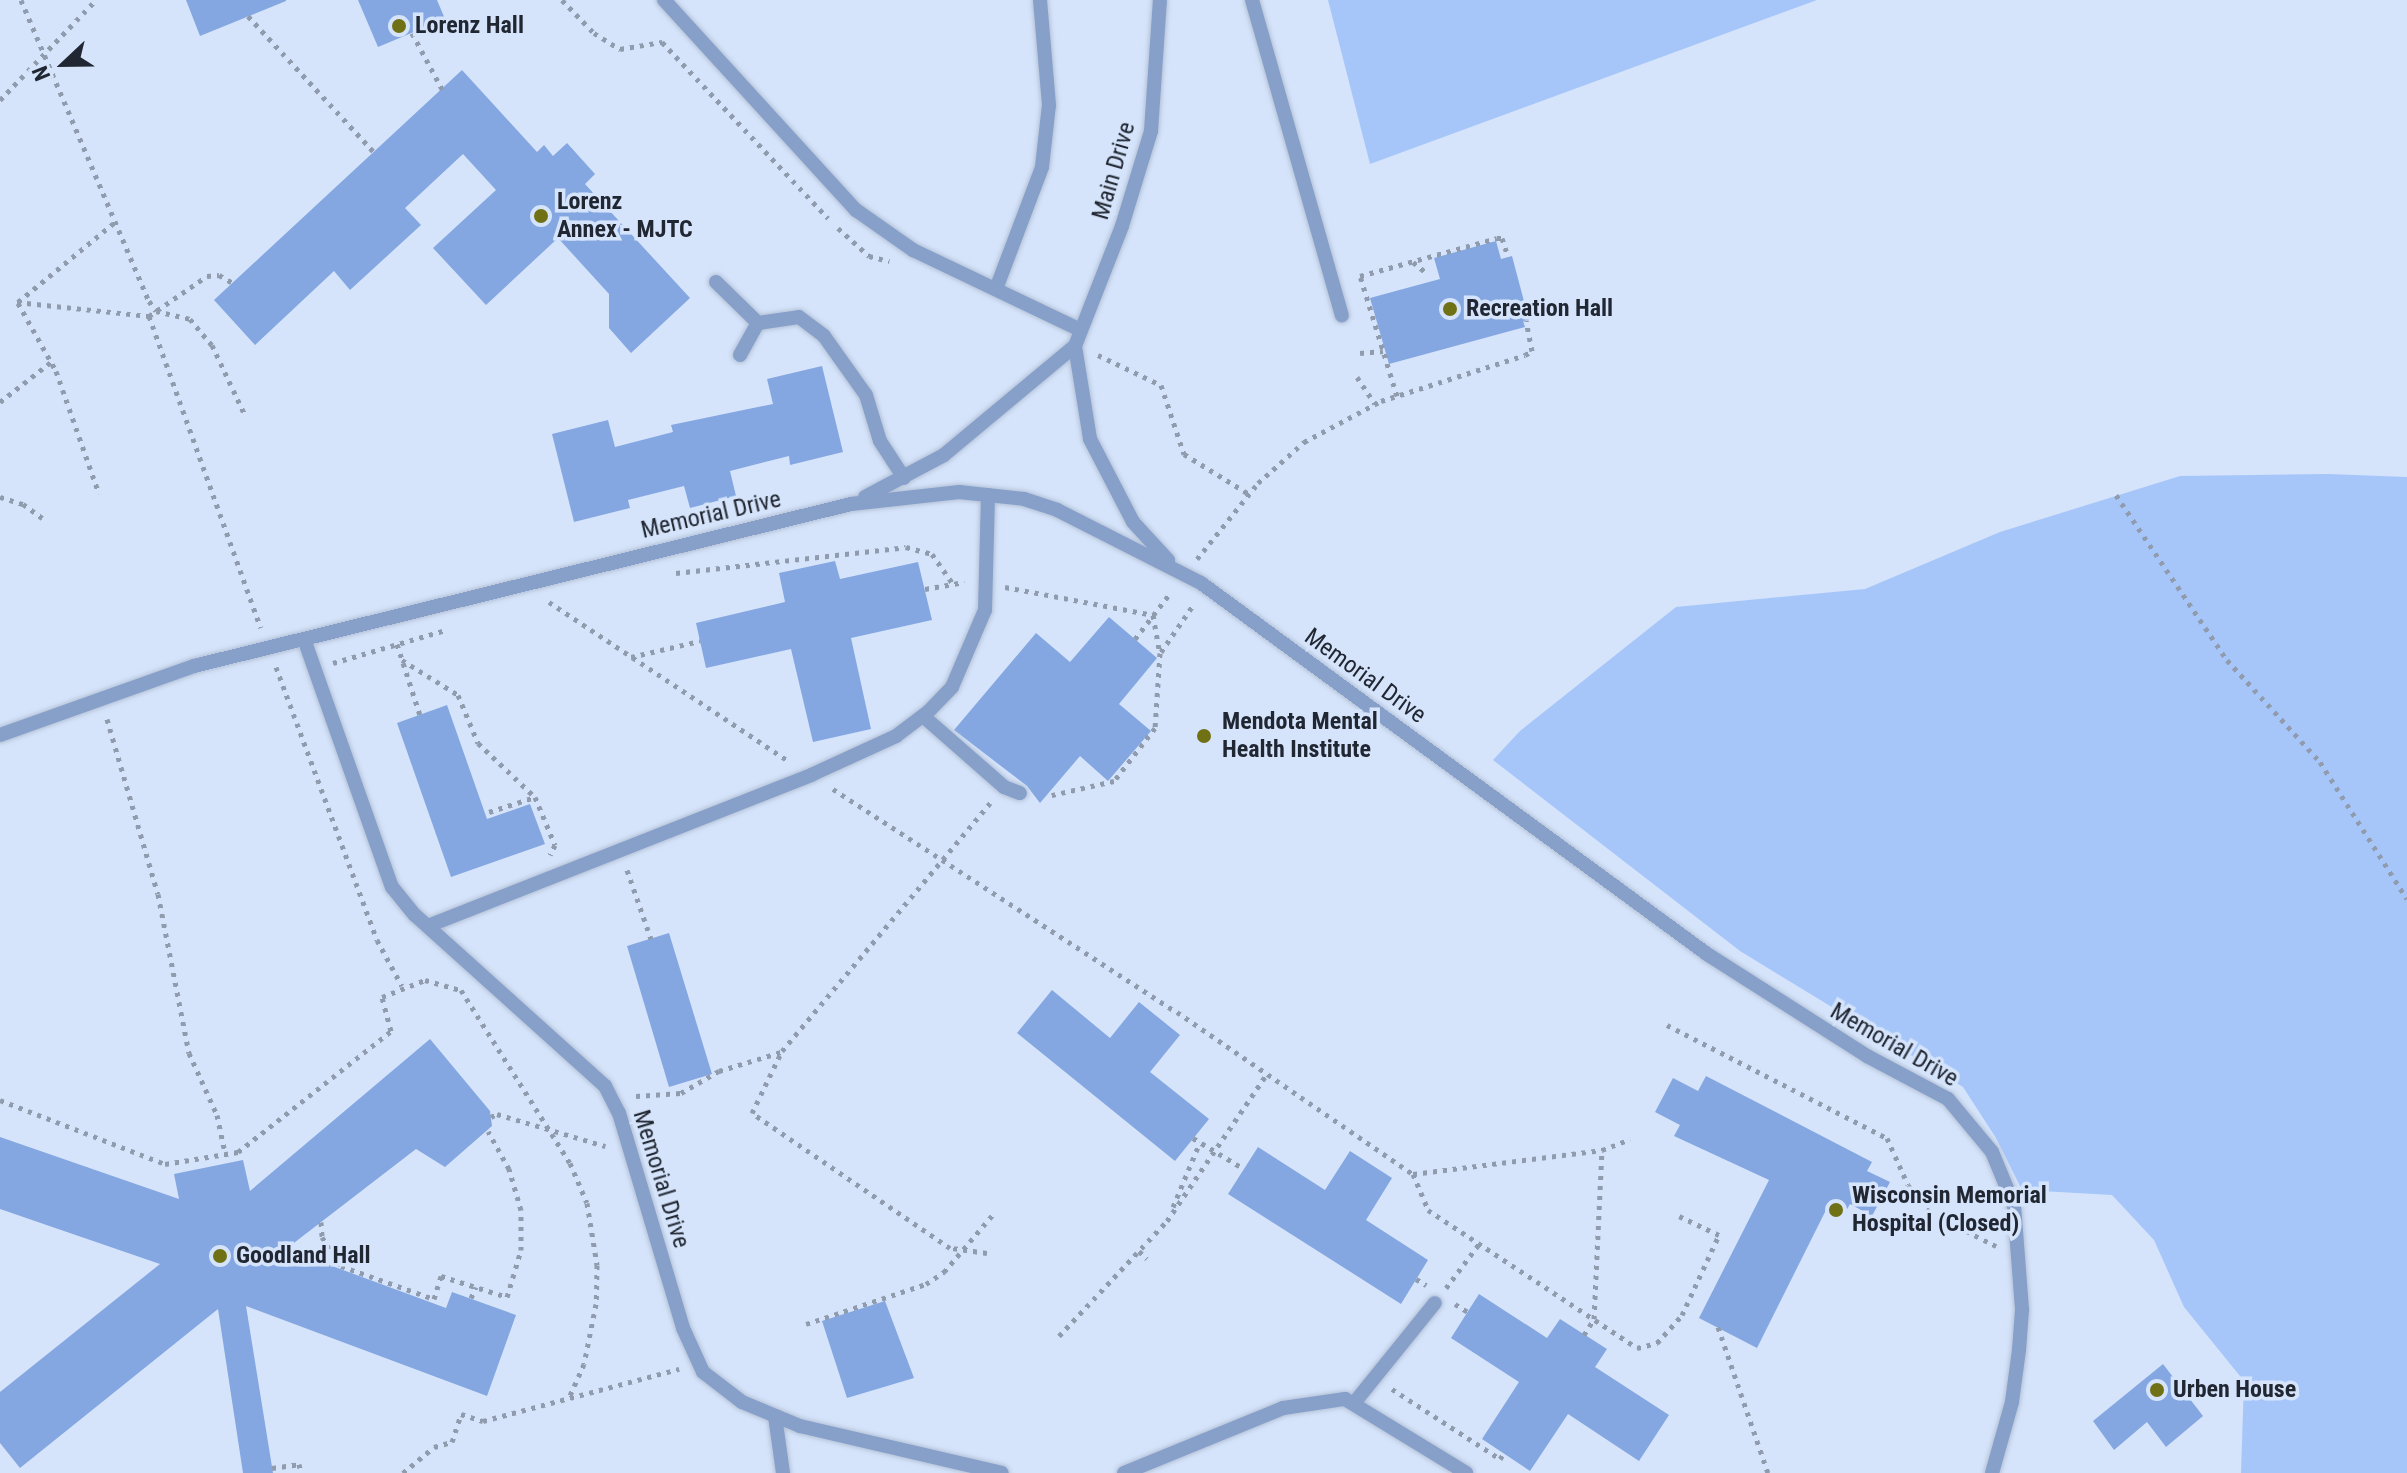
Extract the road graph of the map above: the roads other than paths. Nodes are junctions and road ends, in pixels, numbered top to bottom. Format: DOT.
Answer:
graph roads {
  1 [pos="664,0"];
  2 [pos="1040,0"];
  3 [pos="1160,0"];
  4 [pos="1252,0"];
  5 [pos="716,282"];
  6 [pos="996,289"];
  7 [pos="1342,315"];
  8 [pos="758,323"];
  9 [pos="1081,330"];
  10 [pos="1075,346"];
  11 [pos="740,355"];
  12 [pos="904,478"];
  13 [pos="988,495"];
  14 [pos="851,504"];
  15 [pos="1181,572"];
  16 [pos="304,639"];
  17 [pos="923,716"];
  18 [pos="0,735"];
  19 [pos="1020,793"];
  20 [pos="428,926"];
  21 [pos="1435,1303"];
  22 [pos="1355,1402"];
  23 [pos="775,1416"];
  24 [pos="783,1473"];
  25 [pos="1002,1473"];
  26 [pos="1124,1473"];
  27 [pos="1466,1473"];
  28 [pos="1992,1473"];
  1 -- 6 [label="lane"];
  2 -- 6 [label="lane"];
  3 -- 9 [label="lane, Main Drive"];
  4 -- 7 [label="lane"];
  5 -- 8 [label="lane"];
  6 -- 9 [label="lane"];
  8 -- 11 [label="lane"];
  8 -- 12 [label="lane"];
  9 -- 10 [label="lane, Main Drive"];
  10 -- 12 [label="lane, Main Drive"];
  10 -- 15 [label="lane, Main Drive"];
  12 -- 14 [label="lane, Main Drive"];
  13 -- 14 [label="lane, Memorial Drive"];
  13 -- 15 [label="lane, Memorial Drive"];
  13 -- 17 [label="lane"];
  14 -- 16 [label="lane, Memorial Drive"];
  15 -- 28 [label="lane, Memorial Drive"];
  16 -- 18 [label="lane, Memorial Drive"];
  16 -- 20 [label="lane, Memorial Drive"];
  17 -- 19 [label="lane"];
  17 -- 20 [label="lane"];
  20 -- 23 [label="lane, Memorial Drive"];
  21 -- 22 [label="lane"];
  22 -- 26 [label="lane"];
  22 -- 27 [label="lane"];
  23 -- 24 [label="lane"];
  23 -- 25 [label="lane, Memorial Drive"];
}
